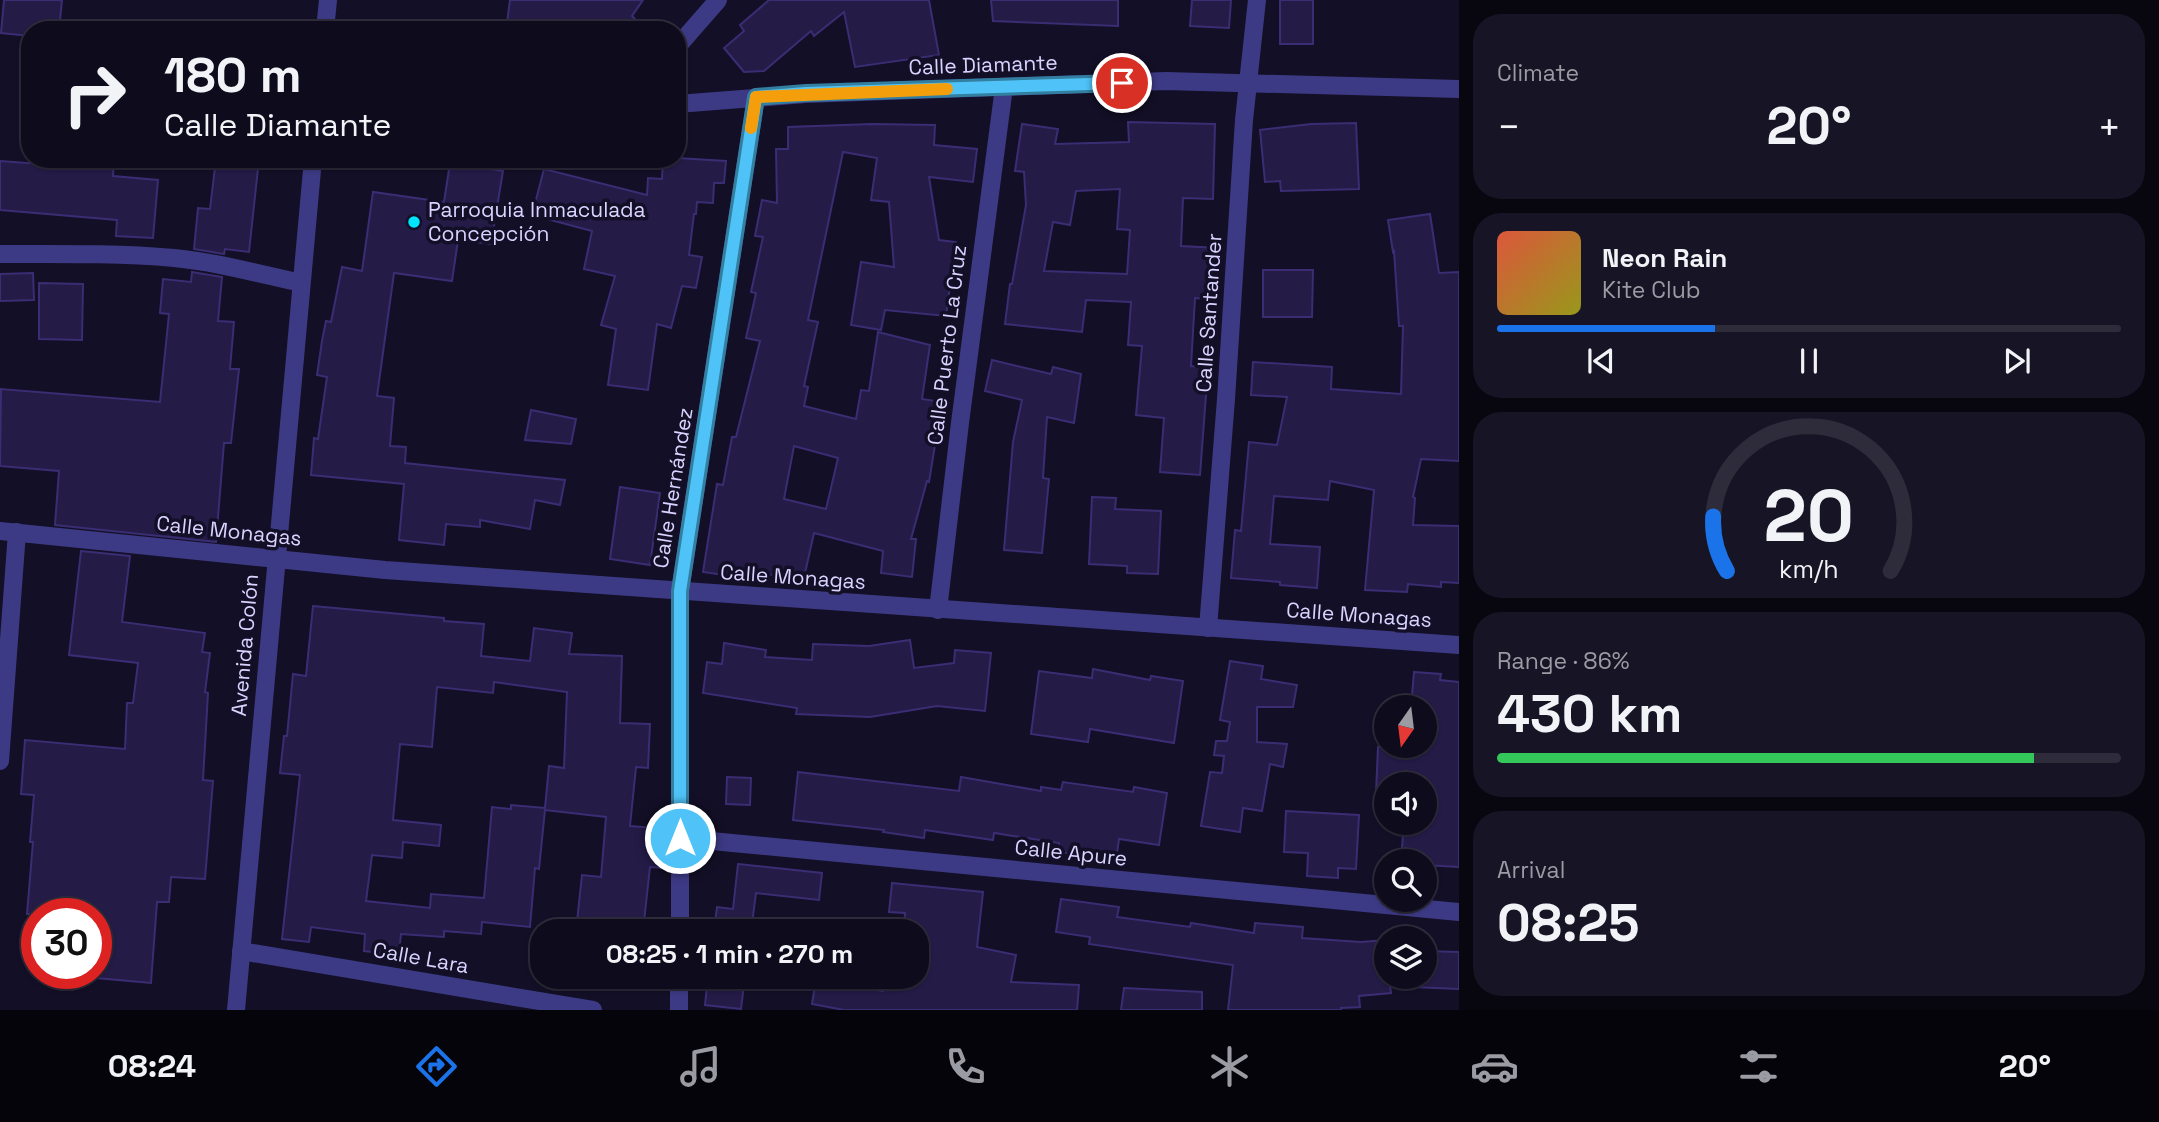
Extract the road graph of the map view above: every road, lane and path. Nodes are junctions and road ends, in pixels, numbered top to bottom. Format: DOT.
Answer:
graph roads {
  1 [pos="328,0"];
  2 [pos="718,0"];
  3 [pos="1257,0"];
  4 [pos="326,21"];
  5 [pos="686,37"];
  6 [pos="1248,83"];
  7 [pos="1004,87"];
  8 [pos="1459,89"];
  9 [pos="756,97"];
  10 [pos="686,103"];
  11 [pos="312,168"];
  12 [pos="0,254"];
  13 [pos="301,283"];
  14 [pos="9,531"];
  15 [pos="276,559"];
  16 [pos="680,591"];
  17 [pos="938,610"];
  18 [pos="1208,628"];
  19 [pos="1459,645"];
  20 [pos="0,761"];
  21 [pos="680,838"];
  22 [pos="1459,912"];
  23 [pos="680,919"];
  24 [pos="241,951"];
  25 [pos="680,989"];
  26 [pos="236,1010"];
  27 [pos="593,1010"];
  28 [pos="679,1010"];
  1 -- 4 [label="street"];
  2 -- 5 [label="street"];
  3 -- 6 [label="street, Calle Santander"];
  6 -- 7 [label="street, Calle Diamante"];
  6 -- 8 [label="street, Calle Diamante"];
  6 -- 18 [label="street, Calle Santander"];
  7 -- 9 [label="street, Calle Diamante"];
  7 -- 17 [label="street, Calle Puerto La Cruz"];
  9 -- 10 [label="street, Calle Diamante"];
  9 -- 16 [label="street, Calle Hernández"];
  11 -- 13 [label="street, Avenida Colón"];
  12 -- 13 [label="street"];
  13 -- 15 [label="street, Avenida Colón"];
  14 -- 15 [label="street, Calle Monagas"];
  14 -- 20 [label="street"];
  15 -- 16 [label="street, Calle Monagas"];
  15 -- 24 [label="street, Avenida Colón"];
  16 -- 17 [label="street, Calle Monagas"];
  16 -- 21 [label="street, Calle Hernández"];
  17 -- 18 [label="street, Calle Monagas"];
  18 -- 19 [label="street, Calle Monagas"];
  21 -- 22 [label="street, Calle Apure"];
  21 -- 23 [label="street, Calle Hernández"];
  24 -- 26 [label="street, Avenida Colón"];
  24 -- 27 [label="street, Calle Lara"];
  25 -- 28 [label="street"];
}
